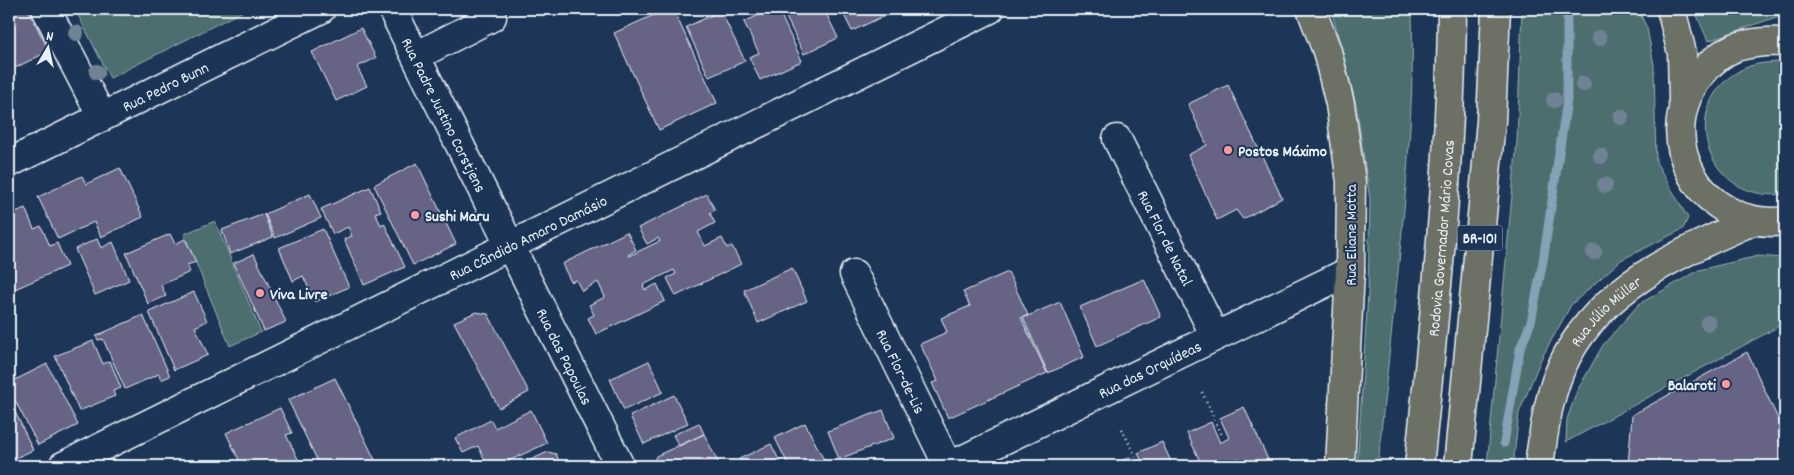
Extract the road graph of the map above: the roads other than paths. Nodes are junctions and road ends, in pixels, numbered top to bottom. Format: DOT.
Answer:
graph roads {
  1 [pos="46,9"];
  2 [pos="322,9"];
  3 [pos="392,9"];
  4 [pos="488,9"];
  5 [pos="990,9"];
  6 [pos="1311,9"];
  7 [pos="1452,9"];
  8 [pos="1496,9"];
  9 [pos="1671,9"];
  10 [pos="1785,42"];
  11 [pos="416,56"];
  12 [pos="1683,107"];
  13 [pos="102,117"];
  14 [pos="1117,139"];
  15 [pos="9,163"];
  16 [pos="1773,223"];
  17 [pos="510,246"];
  18 [pos="1350,271"];
  19 [pos="854,274"];
  20 [pos="1216,336"];
  21 [pos="63,466"];
  22 [pos="620,466"];
  23 [pos="949,466"];
  24 [pos="1340,466"];
  25 [pos="1419,466"];
  26 [pos="1458,466"];
  27 [pos="1539,466"];
  1 -- 13 [label="street"];
  2 -- 13 [label="street, Rua Pedro Bunn"];
  3 -- 11 [label="street, Rua Padre Justino Corstjens"];
  4 -- 11 [label="street"];
  5 -- 17 [label="street, Rua Cândido Amaro Damásio"];
  6 -- 18 [label="main road, Rua Eliane Motta"];
  7 -- 25 [label="main road, Rodovia Governador Mário Covas / BR-101"];
  8 -- 26 [label="main road, BR-101"];
  9 -- 12 [label="main road"];
  10 -- 12 [label="main road"];
  11 -- 17 [label="street, Rua Padre Justino Corstjens"];
  12 -- 16 [label="main road"];
  13 -- 15 [label="street, Rua Pedro Bunn"];
  14 -- 20 [label="street, Rua Flor de Natal"];
  16 -- 27 [label="main road, Rua Júlio Müller"];
  17 -- 21 [label="street, Rua Cândido Amaro Damásio"];
  17 -- 22 [label="street, Rua das Papoulas"];
  18 -- 20 [label="street, Rua das Orquídeas"];
  18 -- 24 [label="main road, Rua Eliane Motta"];
  19 -- 23 [label="street, Rua Flor-de-Lis"];
  20 -- 23 [label="street, Rua das Orquídeas"];
}
